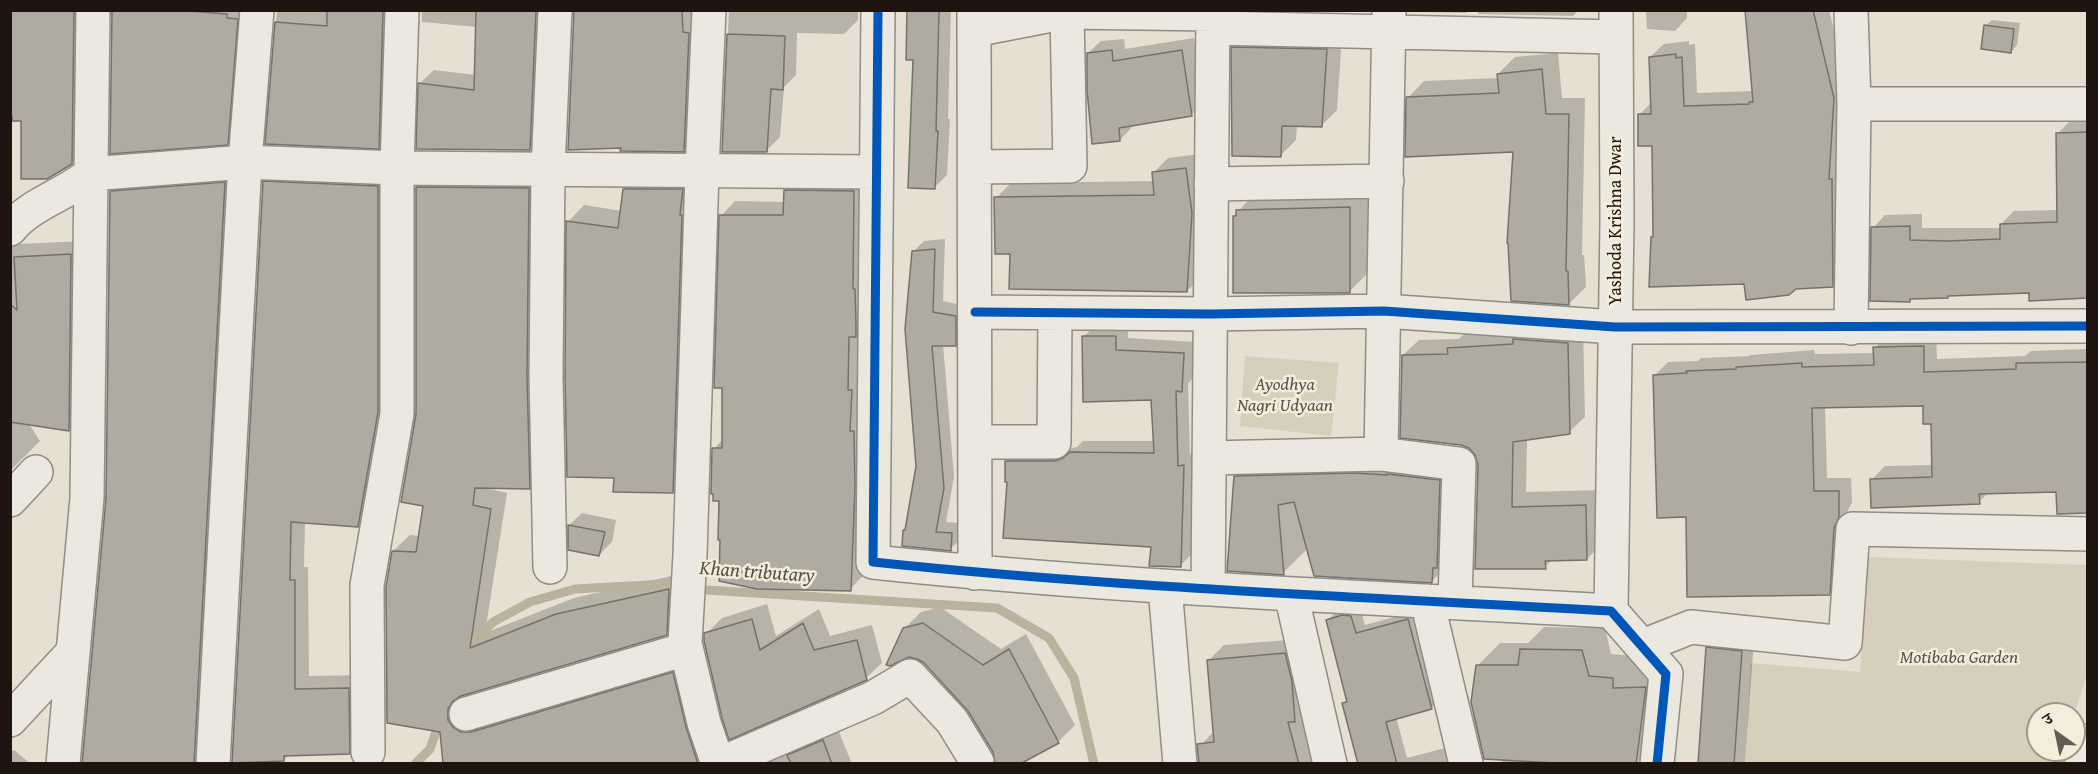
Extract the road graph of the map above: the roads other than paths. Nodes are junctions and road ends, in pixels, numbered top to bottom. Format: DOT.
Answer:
graph roads {
  1 [pos="93,10"];
  2 [pos="257,10"];
  3 [pos="402,10"];
  4 [pos="555,10"];
  5 [pos="710,10"];
  6 [pos="878,10"];
  7 [pos="1851,10"];
  8 [pos="1067,12"];
  9 [pos="1213,17"];
  10 [pos="974,20"];
  11 [pos="1389,20"];
  12 [pos="1616,24"];
  13 [pos="1854,104"];
  14 [pos="2088,104"];
  15 [pos="245,162"];
  16 [pos="975,167"];
  17 [pos="397,168"];
  18 [pos="548,170"];
  19 [pos="702,171"];
  20 [pos="876,172"];
  21 [pos="90,174"];
  22 [pos="1387,181"];
  23 [pos="1211,184"];
  24 [pos="10,229"];
  25 [pos="1384,311"];
  26 [pos="975,312"];
  27 [pos="1055,313"];
  28 [pos="1210,314"];
  29 [pos="2088,326"];
  30 [pos="1615,327"];
  31 [pos="1851,328"];
  32 [pos="975,442"];
  33 [pos="1382,454"];
  34 [pos="1209,458"];
  35 [pos="36,472"];
  36 [pos="10,500"];
  37 [pos="2088,534"];
  38 [pos="550,567"];
  39 [pos="975,573"];
  40 [pos="1165,587"];
  41 [pos="1208,589"];
  42 [pos="1292,594"];
  43 [pos="1441,602"];
  44 [pos="1611,611"];
  45 [pos="1643,646"];
  46 [pos="686,649"];
  47 [pos="73,652"];
  48 [pos="466,714"];
  49 [pos="10,720"];
  50 [pos="2088,741"];
  51 [pos="368,752"];
  52 [pos="63,764"];
  53 [pos="213,764"];
  54 [pos="719,764"];
  55 [pos="974,764"];
  56 [pos="1180,764"];
  57 [pos="1330,764"];
  58 [pos="1466,764"];
  59 [pos="1657,764"];
  60 [pos="2081,764"];
  1 -- 21 [label="street"];
  2 -- 15 [label="street"];
  3 -- 17 [label="street"];
  4 -- 18 [label="street"];
  5 -- 19 [label="street"];
  6 -- 20 [label="street"];
  7 -- 13 [label="street"];
  8 -- 9 [label="street"];
  8 -- 10 [label="street"];
  8 -- 16 [label="street"];
  9 -- 11 [label="street"];
  9 -- 23 [label="street"];
  10 -- 16 [label="street"];
  11 -- 12 [label="street"];
  11 -- 22 [label="street"];
  12 -- 30 [label="street, Yashoda Krishna Dwar"];
  13 -- 14 [label="street"];
  13 -- 31 [label="street"];
  15 -- 17 [label="street"];
  15 -- 21 [label="street"];
  15 -- 53 [label="street"];
  16 -- 26 [label="street"];
  17 -- 18 [label="street"];
  17 -- 51 [label="street"];
  18 -- 19 [label="street"];
  18 -- 38 [label="street"];
  19 -- 20 [label="street"];
  19 -- 46 [label="street"];
  20 -- 39 [label="street"];
  21 -- 24 [label="street"];
  21 -- 47 [label="street"];
  22 -- 23 [label="street"];
  22 -- 25 [label="street"];
  23 -- 28 [label="street"];
  25 -- 28 [label="street"];
  25 -- 30 [label="street"];
  25 -- 33 [label="street"];
  26 -- 27 [label="street"];
  26 -- 32 [label="street"];
  27 -- 28 [label="street"];
  27 -- 32 [label="street"];
  28 -- 34 [label="street"];
  29 -- 31 [label="street"];
  30 -- 31 [label="street"];
  30 -- 44 [label="street, Yashoda Krishna Dwar"];
  32 -- 39 [label="street"];
  33 -- 34 [label="street"];
  33 -- 43 [label="street"];
  34 -- 41 [label="street"];
  35 -- 36 [label="street"];
  37 -- 45 [label="street"];
  39 -- 40 [label="street"];
  40 -- 41 [label="street"];
  40 -- 56 [label="street"];
  41 -- 42 [label="street"];
  42 -- 43 [label="street"];
  42 -- 57 [label="street"];
  43 -- 44 [label="street"];
  43 -- 58 [label="street"];
  44 -- 45 [label="street"];
  45 -- 59 [label="street"];
  46 -- 48 [label="street"];
  46 -- 54 [label="street"];
  47 -- 49 [label="street"];
  47 -- 52 [label="street"];
  50 -- 60 [label="street"];
  54 -- 55 [label="street"];
}
